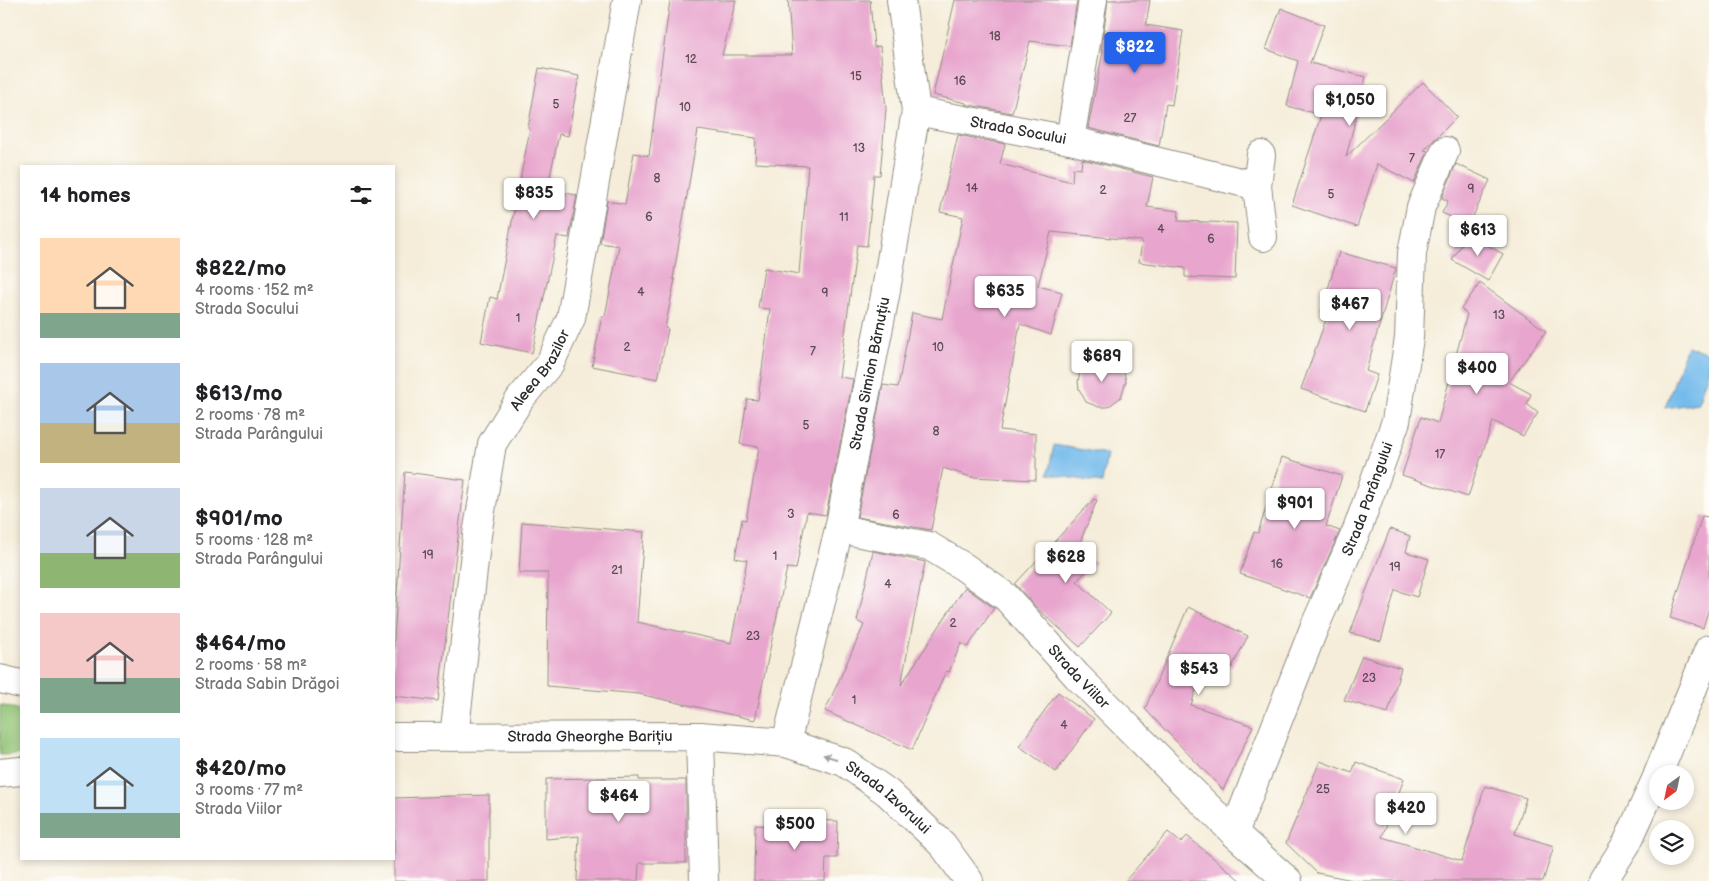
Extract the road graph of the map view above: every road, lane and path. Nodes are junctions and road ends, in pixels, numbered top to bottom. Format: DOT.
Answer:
graph roads {
  1 [pos="627,0"];
  2 [pos="901,0"];
  3 [pos="1092,0"];
  4 [pos="916,111"];
  5 [pos="1070,140"];
  6 [pos="1445,151"];
  7 [pos="1261,155"];
  8 [pos="1257,186"];
  9 [pos="1263,237"];
  10 [pos="839,529"];
  11 [pos="1709,650"];
  12 [pos="0,679"];
  13 [pos="20,684"];
  14 [pos="454,736"];
  15 [pos="700,736"];
  16 [pos="395,738"];
  17 [pos="786,743"];
  18 [pos="1662,765"];
  19 [pos="20,771"];
  20 [pos="0,773"];
  21 [pos="1649,794"];
  22 [pos="1234,833"];
  23 [pos="704,881"];
  24 [pos="969,881"];
  25 [pos="1288,881"];
  26 [pos="1603,881"];
  1 -- 14 [label="street, Aleea Brazilor"];
  2 -- 4 [label="street, Strada Simion Bărnuțiu"];
  3 -- 5 [label="street, Strada Socului"];
  4 -- 5 [label="street, Strada Socului"];
  4 -- 10 [label="street, Strada Simion Bărnuțiu"];
  5 -- 8 [label="street"];
  6 -- 22 [label="street, Strada Parângului"];
  7 -- 8 [label="street"];
  8 -- 9 [label="street"];
  10 -- 17 [label="street, Strada Simion Bărnuțiu"];
  10 -- 22 [label="street, Strada Viilor"];
  11 -- 18 [label="street"];
  12 -- 13 [label="street"];
  14 -- 15 [label="street, Strada Gheorghe Barițiu"];
  14 -- 16 [label="street, Strada Gheorghe Barițiu"];
  15 -- 17 [label="street, Strada Gheorghe Barițiu"];
  15 -- 23 [label="street"];
  24 -- 17 [label="street, Strada Izvorului, one-way"];
  19 -- 20 [label="street"];
  21 -- 26 [label="street"];
  22 -- 25 [label="street, Strada Viilor"];
}
